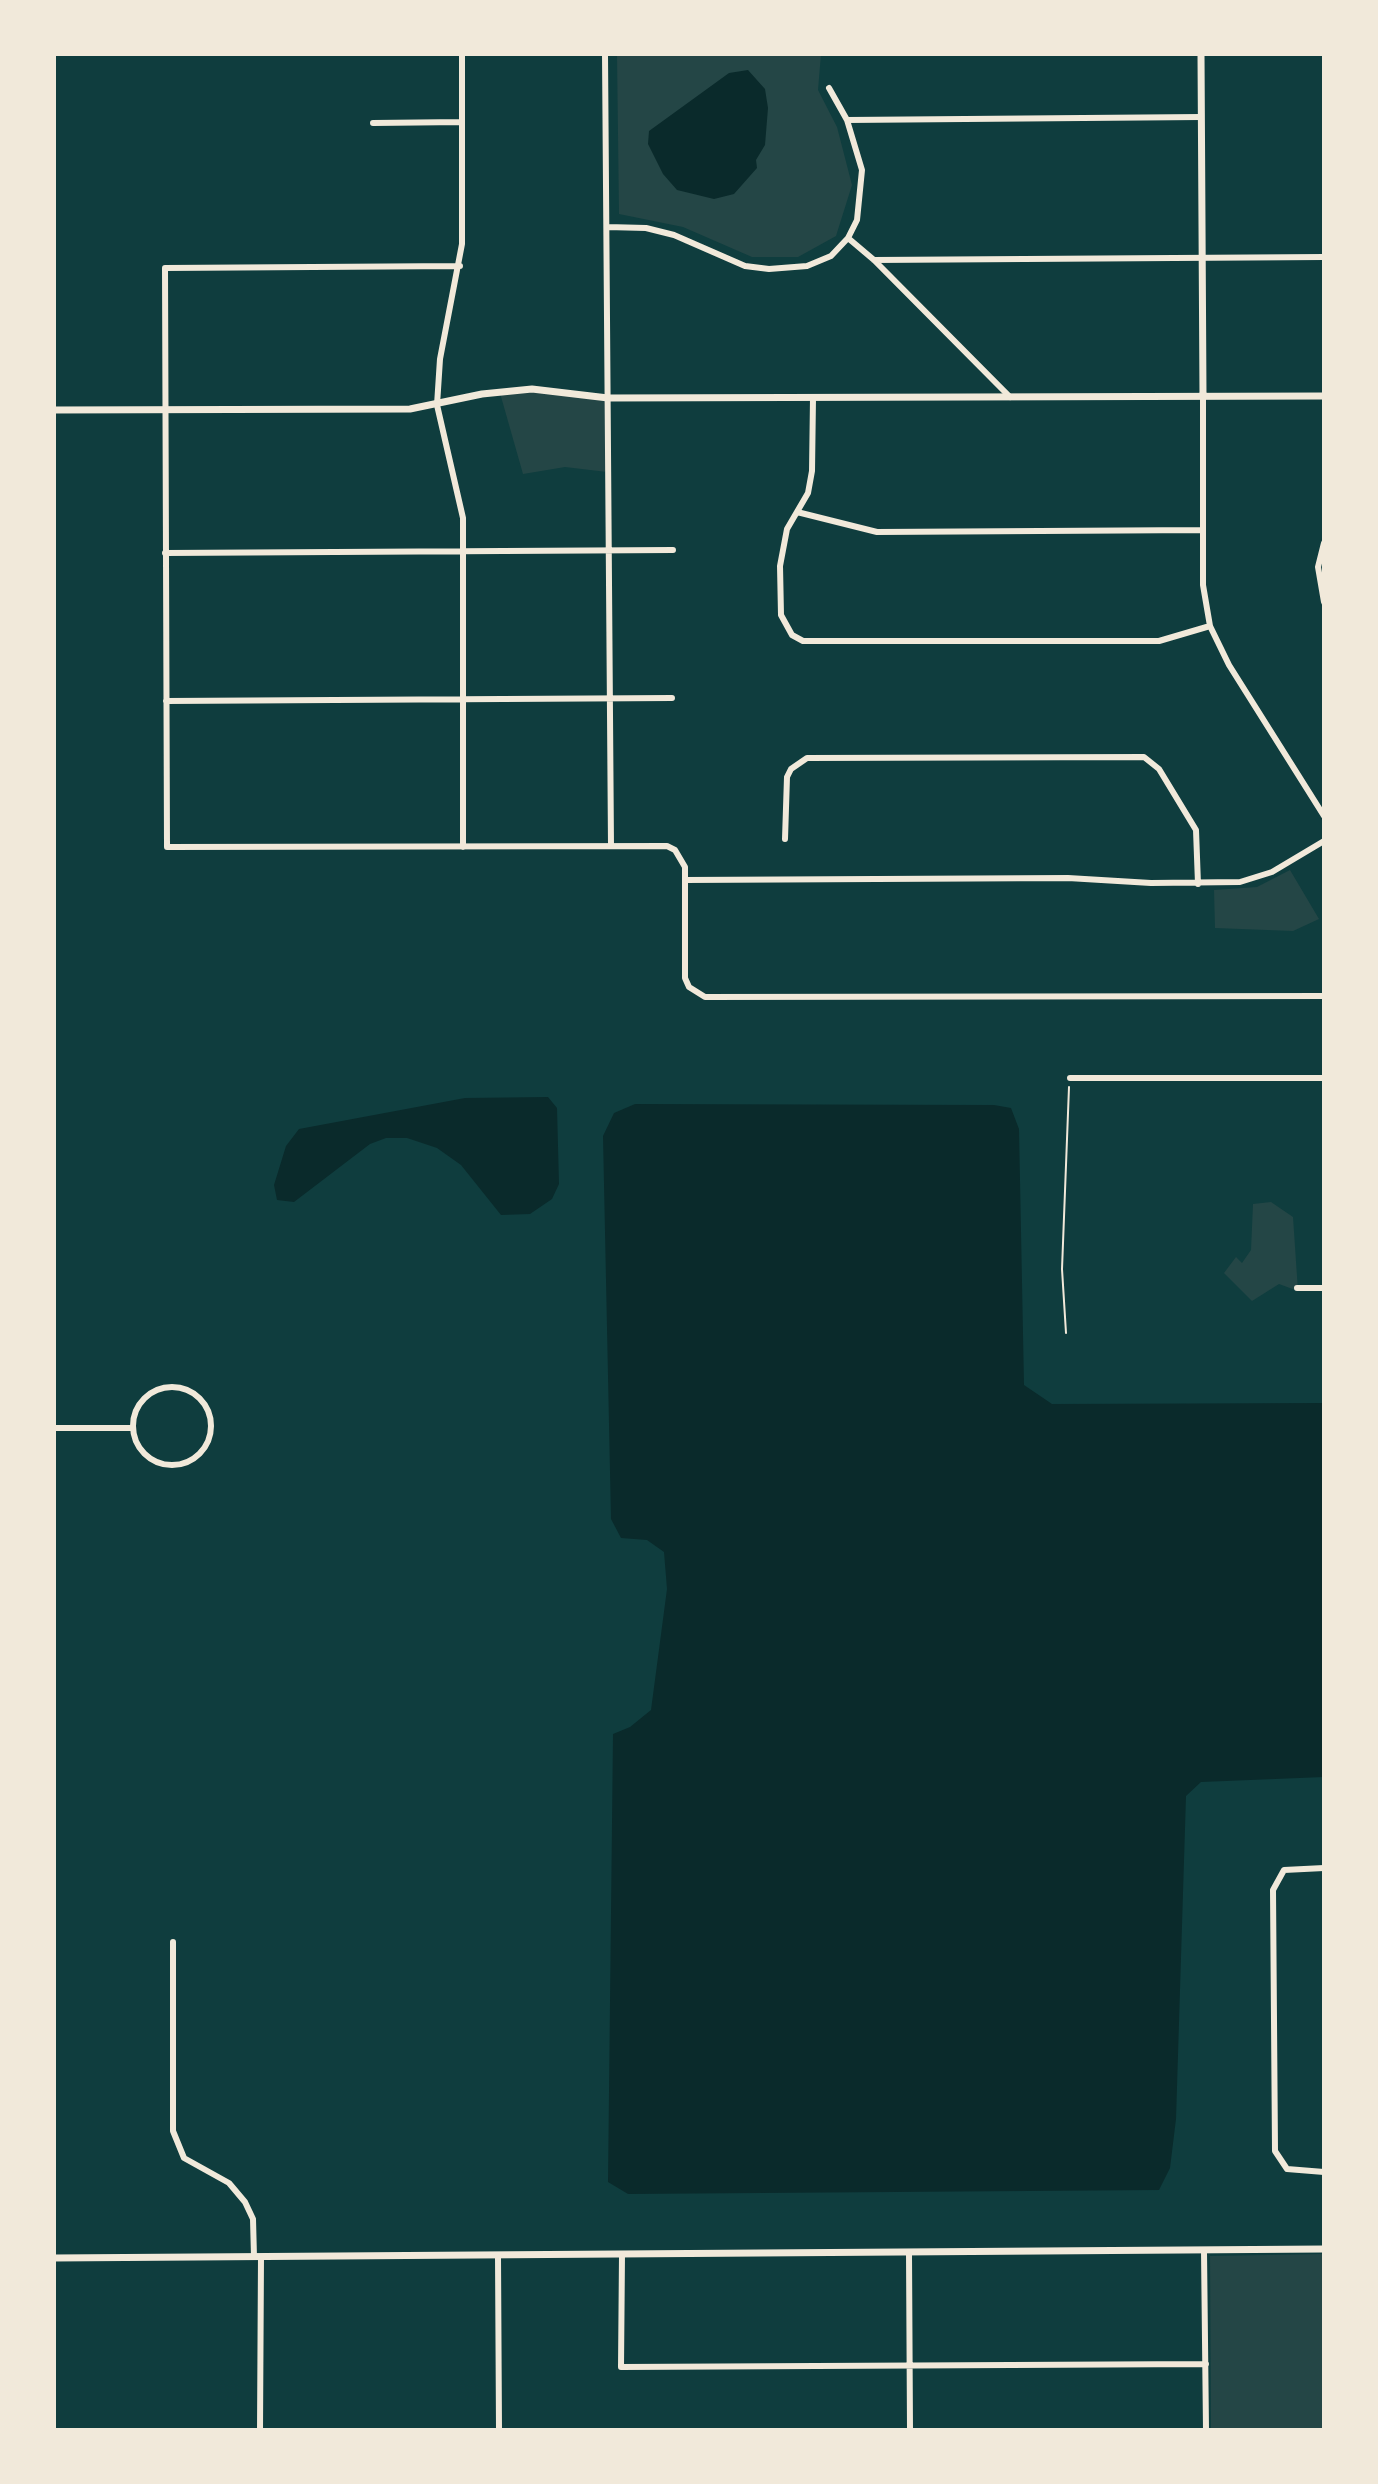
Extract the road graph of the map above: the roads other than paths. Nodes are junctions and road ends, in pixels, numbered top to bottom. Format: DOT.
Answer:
graph roads {
  1 [pos="462,54"];
  2 [pos="605,54"];
  3 [pos="1201,54"];
  4 [pos="829,88"];
  5 [pos="1201,117"];
  6 [pos="847,120"];
  7 [pos="462,122"];
  8 [pos="373,123"];
  9 [pos="607,227"];
  10 [pos="848,238"];
  11 [pos="1202,257"];
  12 [pos="1324,257"];
  13 [pos="874,260"];
  14 [pos="460,266"];
  15 [pos="1203,396"];
  16 [pos="1324,396"];
  17 [pos="1010,397"];
  18 [pos="608,398"];
  19 [pos="813,398"];
  20 [pos="437,405"];
  21 [pos="54,410"];
  22 [pos="165,410"];
  23 [pos="797,512"];
  24 [pos="1203,530"];
  25 [pos="1324,543"];
  26 [pos="610,550"];
  27 [pos="673,550"];
  28 [pos="463,552"];
  29 [pos="165,553"];
  30 [pos="1324,602"];
  31 [pos="1210,626"];
  32 [pos="672,698"];
  33 [pos="611,699"];
  34 [pos="166,701"];
  35 [pos="464,701"];
  36 [pos="1324,816"];
  37 [pos="785,839"];
  38 [pos="1324,841"];
  39 [pos="611,846"];
  40 [pos="463,847"];
  41 [pos="685,880"];
  42 [pos="1198,884"];
  43 [pos="1324,996"];
  44 [pos="1070,1078"];
  45 [pos="1324,1078"];
  46 [pos="1297,1288"];
  47 [pos="1324,1288"];
  48 [pos="54,1428"];
  49 [pos="133,1428"];
  50 [pos="1324,1868"];
  51 [pos="173,1942"];
  52 [pos="1324,2172"];
  53 [pos="1324,2249"];
  54 [pos="1204,2251"];
  55 [pos="909,2253"];
  56 [pos="622,2255"];
  57 [pos="498,2256"];
  58 [pos="257,2257"];
  59 [pos="54,2258"];
  60 [pos="1206,2364"];
  61 [pos="908,2365"];
  62 [pos="260,2430"];
  63 [pos="499,2430"];
  64 [pos="910,2430"];
  65 [pos="1206,2430"];
  1 -- 7 [label="street"];
  2 -- 9 [label="street"];
  3 -- 5 [label="street"];
  4 -- 6 [label="street"];
  5 -- 6 [label="street"];
  5 -- 11 [label="street"];
  6 -- 10 [label="street"];
  7 -- 8 [label="street"];
  7 -- 14 [label="street"];
  9 -- 10 [label="street"];
  9 -- 18 [label="street"];
  10 -- 13 [label="street"];
  11 -- 12 [label="street"];
  11 -- 13 [label="street"];
  11 -- 15 [label="street"];
  13 -- 17 [label="street"];
  14 -- 20 [label="street"];
  14 -- 22 [label="street"];
  15 -- 16 [label="street"];
  15 -- 17 [label="street"];
  15 -- 24 [label="street"];
  17 -- 19 [label="street"];
  18 -- 19 [label="street"];
  18 -- 20 [label="street"];
  18 -- 26 [label="street"];
  19 -- 23 [label="street"];
  20 -- 22 [label="street"];
  20 -- 28 [label="street"];
  21 -- 22 [label="street"];
  22 -- 29 [label="street"];
  23 -- 24 [label="street"];
  23 -- 31 [label="street"];
  24 -- 31 [label="street"];
  25 -- 30 [label="street"];
  26 -- 27 [label="street"];
  26 -- 28 [label="street"];
  26 -- 33 [label="street"];
  28 -- 29 [label="street"];
  28 -- 35 [label="street"];
  29 -- 34 [label="street"];
  31 -- 36 [label="street"];
  32 -- 33 [label="street"];
  33 -- 35 [label="street"];
  33 -- 39 [label="street"];
  34 -- 35 [label="street"];
  34 -- 40 [label="street"];
  35 -- 40 [label="street"];
  37 -- 42 [label="street"];
  38 -- 42 [label="street"];
  39 -- 40 [label="street"];
  39 -- 41 [label="street"];
  41 -- 42 [label="street"];
  41 -- 43 [label="street"];
  44 -- 45 [label="street"];
  46 -- 47 [label="street"];
  48 -- 49 [label="street"];
  49 -- 49 [label="street"];
  50 -- 52 [label="street"];
  51 -- 58 [label="street"];
  53 -- 54 [label="street"];
  54 -- 55 [label="street"];
  54 -- 60 [label="street"];
  55 -- 56 [label="street"];
  55 -- 61 [label="street"];
  56 -- 57 [label="street"];
  56 -- 61 [label="street"];
  57 -- 58 [label="street"];
  57 -- 63 [label="street"];
  58 -- 59 [label="street"];
  58 -- 62 [label="street"];
  60 -- 61 [label="street"];
  60 -- 65 [label="street"];
  61 -- 64 [label="street"];
}
